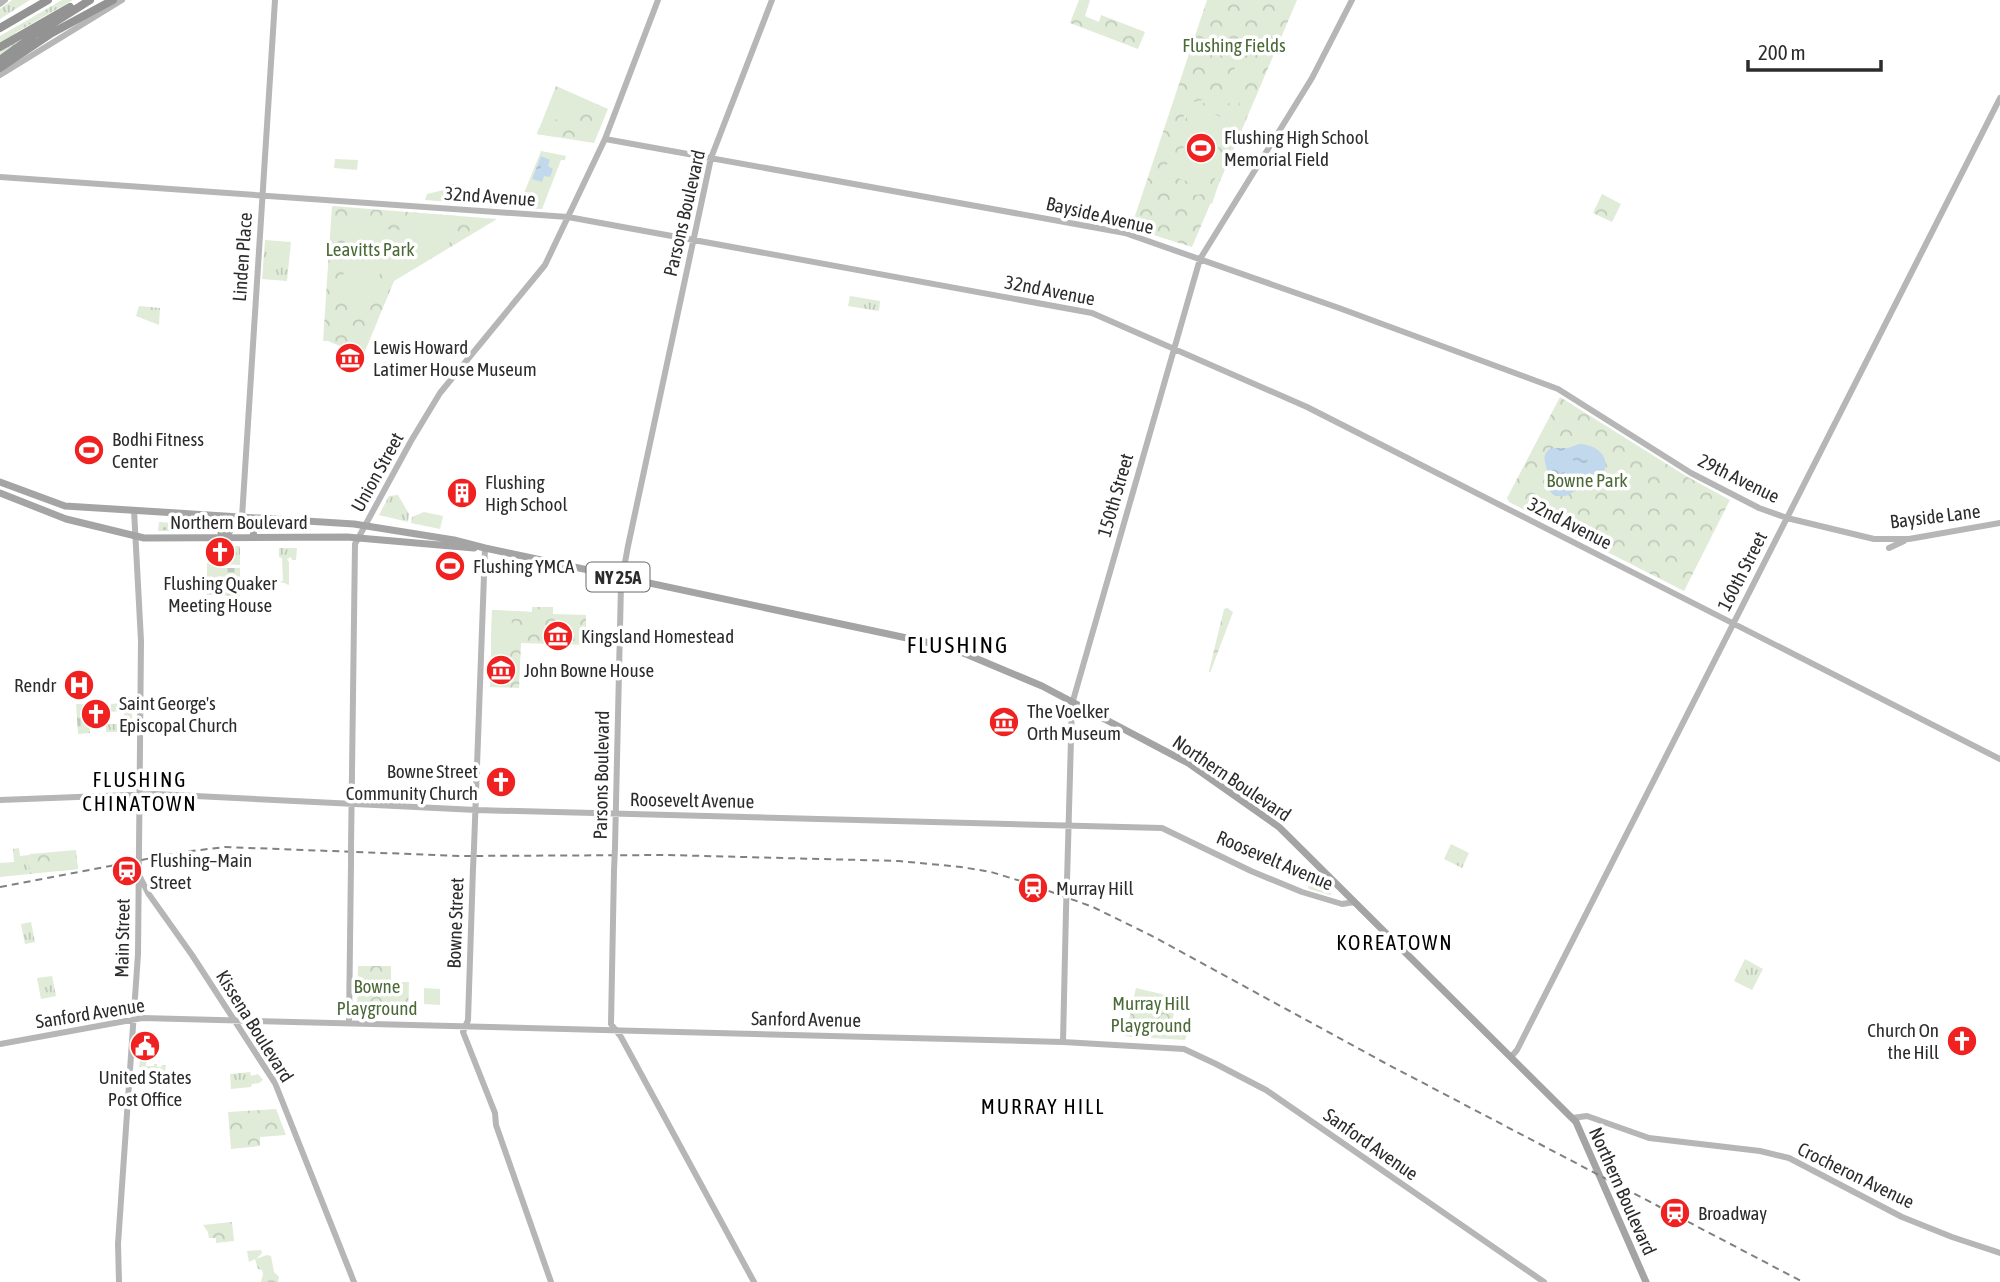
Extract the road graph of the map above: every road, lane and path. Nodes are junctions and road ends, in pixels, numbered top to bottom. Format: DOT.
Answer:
graph roads {
  1 [pos="5,0"];
  2 [pos="46,0"];
  3 [pos="87,0"];
  4 [pos="113,0"];
  5 [pos="122,0"];
  6 [pos="275,0"];
  7 [pos="658,0"];
  8 [pos="772,0"];
  9 [pos="1352,0"];
  10 [pos="0,4"];
  11 [pos="0,28"];
  12 [pos="21,43"];
  13 [pos="0,47"];
  14 [pos="0,60"];
  15 [pos="0,68"];
  16 [pos="0,75"];
  17 [pos="2000,98"];
  18 [pos="606,139"];
  19 [pos="711,158"];
  20 [pos="0,177"];
  21 [pos="262,195"];
  22 [pos="568,218"];
  23 [pos="693,240"];
  24 [pos="1200,259"];
  25 [pos="1174,348"];
  26 [pos="1602,417"];
  27 [pos="0,482"];
  28 [pos="2,494"];
  29 [pos="134,510"];
  30 [pos="223,516"];
  31 [pos="242,517"];
  32 [pos="1787,517"];
  33 [pos="267,519"];
  34 [pos="2000,523"];
  35 [pos="365,526"];
  36 [pos="234,528"];
  37 [pos="135,535"];
  38 [pos="253,537"];
  39 [pos="209,538"];
  40 [pos="358,538"];
  41 [pos="1874,539"];
  42 [pos="1909,539"];
  43 [pos="485,548"];
  44 [pos="1889,548"];
  45 [pos="622,578"];
  46 [pos="1733,623"];
  47 [pos="1072,702"];
  48 [pos="2000,759"];
  49 [pos="140,794"];
  50 [pos="0,801"];
  51 [pos="351,804"];
  52 [pos="476,810"];
  53 [pos="615,813"];
  54 [pos="1069,825"];
  55 [pos="139,876"];
  56 [pos="1355,902"];
  57 [pos="134,1019"];
  58 [pos="235,1020"];
  59 [pos="349,1023"];
  60 [pos="465,1027"];
  61 [pos="616,1030"];
  62 [pos="1063,1042"];
  63 [pos="0,1044"];
  64 [pos="1511,1056"];
  65 [pos="1572,1118"];
  66 [pos="2000,1253"];
  67 [pos="119,1282"];
  68 [pos="354,1282"];
  69 [pos="551,1282"];
  70 [pos="754,1282"];
  71 [pos="1544,1282"];
  72 [pos="1646,1282"];
  1 -- 10 [label="street"];
  2 -- 11 [label="highway"];
  3 -- 12 [label="highway"];
  4 -- 12 [label="highway"];
  5 -- 16 [label="street"];
  6 -- 21 [label="street, Linden Place"];
  7 -- 18 [label="street, Union Street"];
  8 -- 19 [label="street, Parsons Boulevard"];
  9 -- 24 [label="street, 150th Street"];
  12 -- 13 [label="highway"];
  12 -- 14 [label="highway"];
  12 -- 15 [label="highway"];
  17 -- 32 [label="street, 160th Street"];
  18 -- 19 [label="street, Bayside Avenue"];
  18 -- 22 [label="street, Union Street"];
  19 -- 23 [label="street, Parsons Boulevard"];
  19 -- 24 [label="street, Bayside Avenue"];
  20 -- 21 [label="street, 32nd Avenue"];
  21 -- 22 [label="street, 32nd Avenue"];
  21 -- 31 [label="street, Linden Place"];
  22 -- 23 [label="street, 32nd Avenue"];
  22 -- 35 [label="street, Union Street"];
  23 -- 25 [label="street, 32nd Avenue"];
  23 -- 45 [label="street, Parsons Boulevard"];
  24 -- 25 [label="street, 150th Street"];
  24 -- 26 [label="street, Bayside Avenue"];
  25 -- 46 [label="street, 32nd Avenue"];
  25 -- 47 [label="street, 150th Street"];
  26 -- 32 [label="street, 29th Avenue"];
  27 -- 29 [label="main road, Northern Boulevard / NY 25A"];
  28 -- 37 [label="main road, Northern Boulevard"];
  29 -- 30 [label="main road, Northern Boulevard / NY 25A"];
  29 -- 37 [label="street, Main Street"];
  30 -- 31 [label="main road, Northern Boulevard / NY 25A"];
  30 -- 36 [label="main road"];
  31 -- 33 [label="main road, Northern Boulevard / NY 25A"];
  31 -- 36 [label="main road"];
  32 -- 41 [label="street, 29th Avenue"];
  32 -- 46 [label="street, 160th Street"];
  33 -- 35 [label="main road, Northern Boulevard / NY 25A"];
  33 -- 38 [label="main road"];
  34 -- 42 [label="street, Bayside Lane"];
  35 -- 40 [label="street, Union Street"];
  35 -- 43 [label="main road, Northern Boulevard / NY 25A"];
  36 -- 39 [label="main road"];
  37 -- 39 [label="main road, Northern Boulevard"];
  37 -- 49 [label="street, Main Street"];
  38 -- 39 [label="main road, Northern Boulevard"];
  38 -- 40 [label="main road, Northern Boulevard"];
  40 -- 43 [label="main road, Northern Boulevard / NY 25A"];
  40 -- 51 [label="street, Union Street"];
  41 -- 42 [label="street, Bayside Lane"];
  42 -- 44 [label="street"];
  43 -- 45 [label="main road, Northern Boulevard / NY 25A"];
  43 -- 52 [label="street, Bowne Street"];
  45 -- 47 [label="main road, Northern Boulevard / NY 25A"];
  45 -- 53 [label="street, Parsons Boulevard"];
  46 -- 48 [label="street, 32nd Avenue"];
  46 -- 64 [label="street, 160th Street"];
  47 -- 54 [label="street, 150th Street"];
  47 -- 56 [label="main road, Northern Boulevard / NY 25A"];
  49 -- 50 [label="street, Roosevelt Avenue"];
  49 -- 51 [label="street, Roosevelt Avenue"];
  49 -- 55 [label="street, Main Street"];
  51 -- 52 [label="street, Roosevelt Avenue"];
  51 -- 59 [label="street, Union Street, bridge"];
  52 -- 53 [label="street, Roosevelt Avenue"];
  52 -- 60 [label="street, Bowne Street, bridge"];
  53 -- 54 [label="street, Roosevelt Avenue"];
  53 -- 61 [label="street, Parsons Boulevard, bridge"];
  54 -- 56 [label="street, Roosevelt Avenue"];
  54 -- 62 [label="street, 150th Street, bridge"];
  55 -- 57 [label="street, Main Street"];
  55 -- 58 [label="street, Kissena Boulevard"];
  56 -- 64 [label="main road, Northern Boulevard / NY 25A"];
  57 -- 58 [label="street, Sanford Avenue"];
  57 -- 63 [label="street, Sanford Avenue"];
  57 -- 67 [label="street, Main Street"];
  58 -- 59 [label="street, Sanford Avenue"];
  58 -- 68 [label="street, Kissena Boulevard"];
  59 -- 60 [label="street, Sanford Avenue"];
  60 -- 61 [label="street, Sanford Avenue"];
  60 -- 69 [label="street, Bowne Street"];
  61 -- 62 [label="street, Sanford Avenue"];
  61 -- 70 [label="street, Parsons Boulevard"];
  62 -- 71 [label="street, Sanford Avenue"];
  64 -- 65 [label="main road, Northern Boulevard / NY 25A"];
  65 -- 66 [label="street, Crocheron Avenue"];
  65 -- 72 [label="main road, Northern Boulevard / NY 25A"];
}
